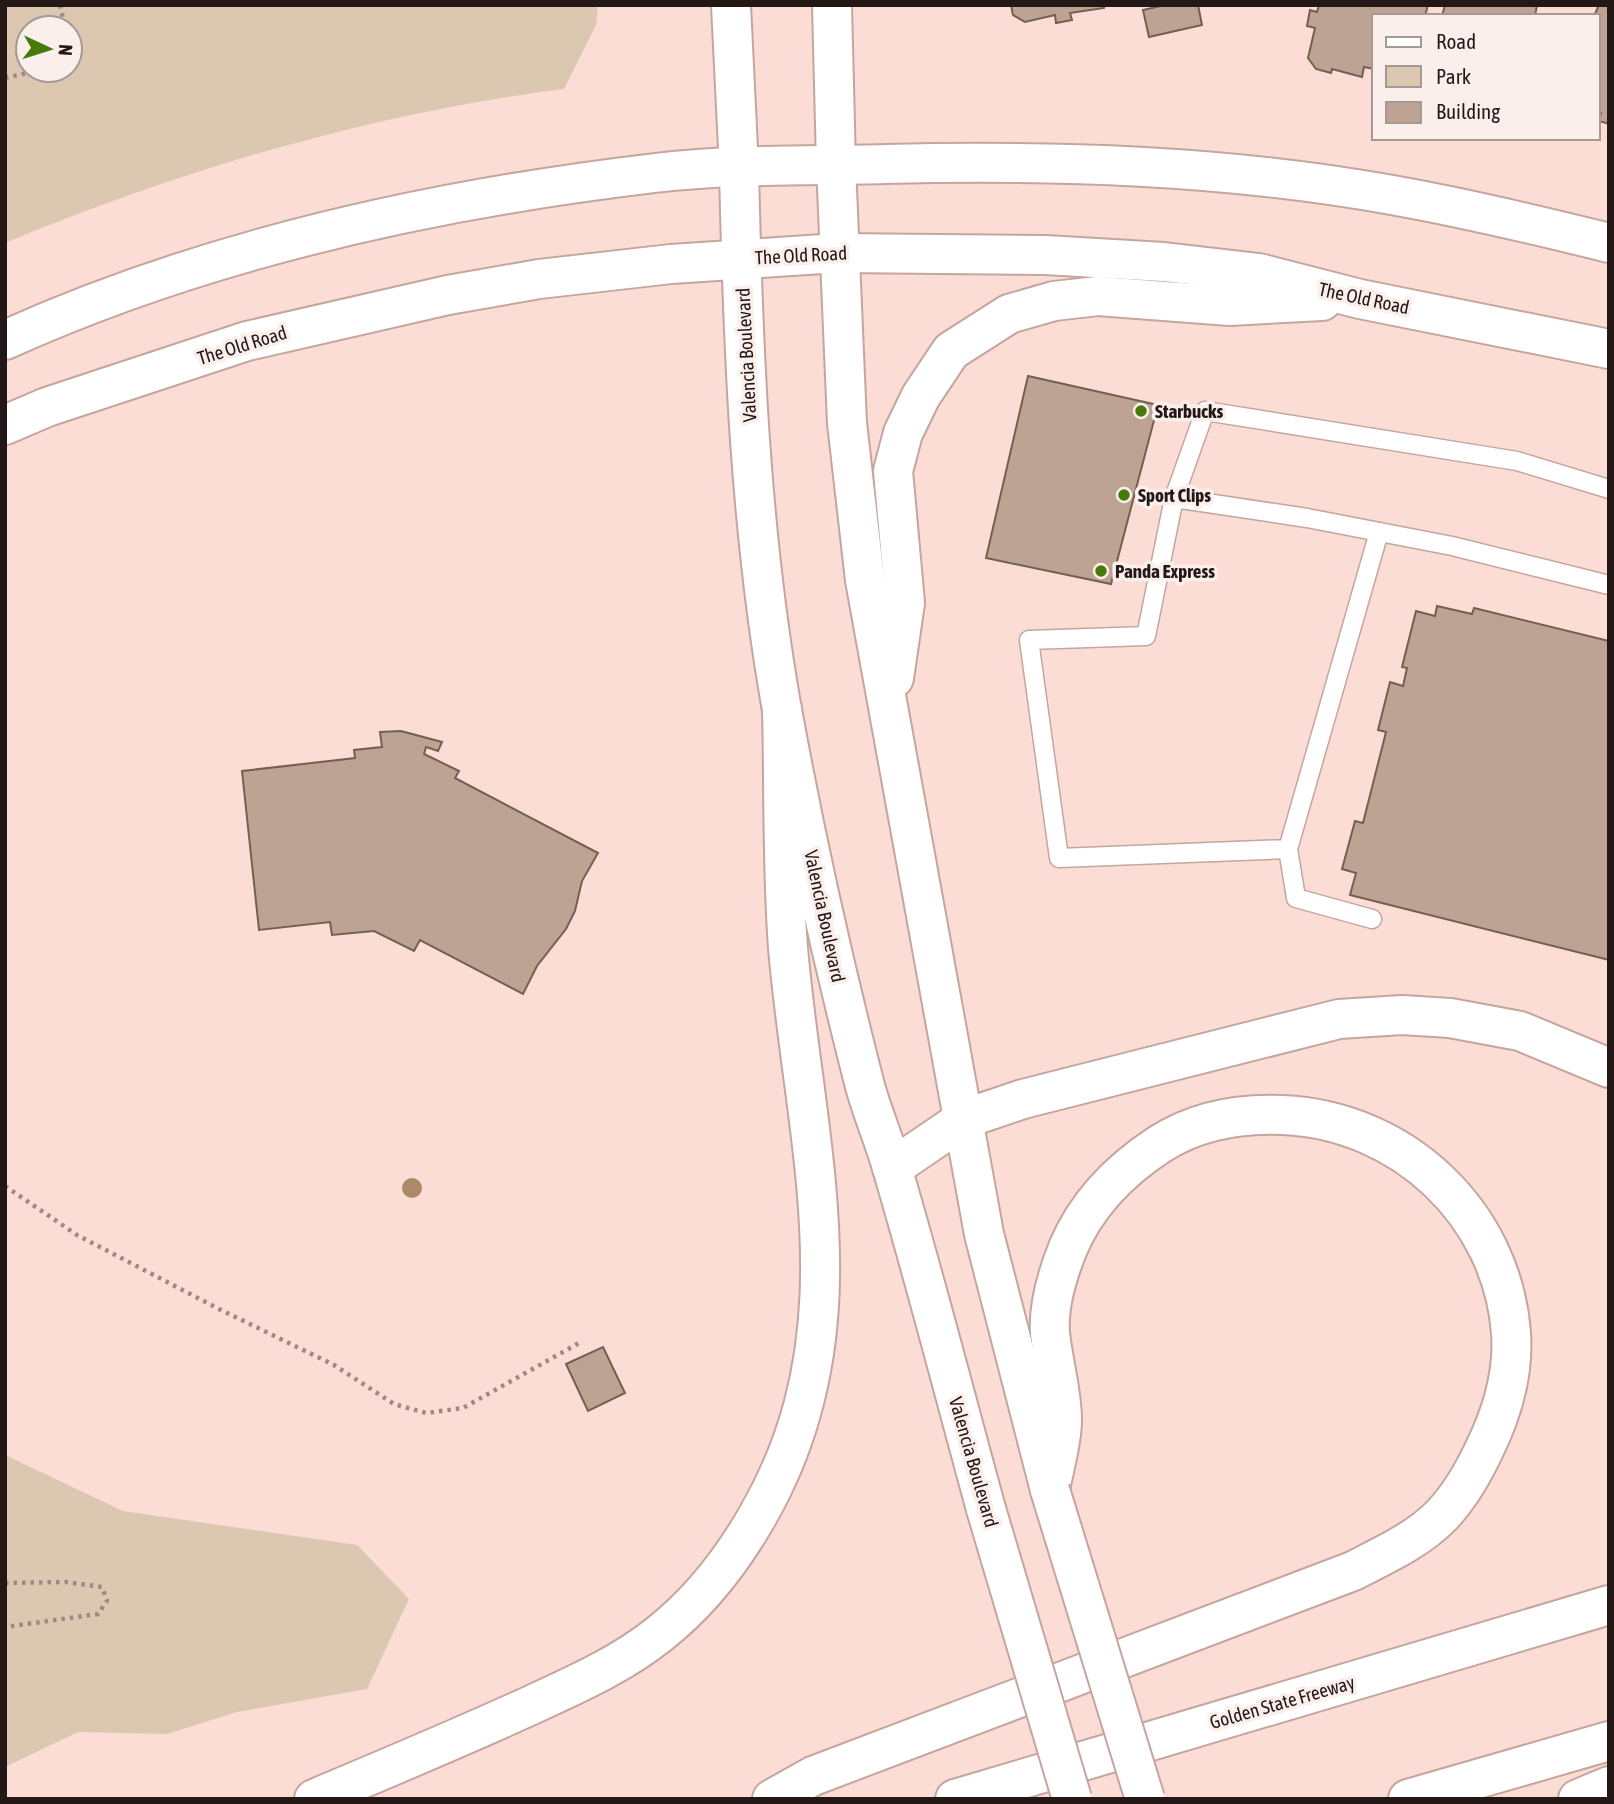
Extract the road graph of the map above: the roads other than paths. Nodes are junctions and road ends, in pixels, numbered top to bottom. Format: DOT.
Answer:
graph roads {
  1 [pos="731,5"];
  2 [pos="832,5"];
  3 [pos="836,165"];
  4 [pos="739,169"];
  5 [pos="1609,243"];
  6 [pos="838,253"];
  7 [pos="741,258"];
  8 [pos="1360,299"];
  9 [pos="5,340"];
  10 [pos="1609,349"];
  11 [pos="5,425"];
  12 [pos="1609,489"];
  13 [pos="1174,498"];
  14 [pos="1379,532"];
  15 [pos="1609,585"];
  16 [pos="782,709"];
  17 [pos="889,711"];
  18 [pos="1288,849"];
  19 [pos="1372,919"];
  20 [pos="1609,1068"];
  21 [pos="964,1119"];
  22 [pos="892,1168"];
  23 [pos="1050,1490"];
  24 [pos="1609,1605"];
  25 [pos="1609,1741"];
  26 [pos="1609,1786"];
  27 [pos="314,1799"];
  28 [pos="772,1799"];
  29 [pos="956,1799"];
  30 [pos="1072,1799"];
  31 [pos="1145,1799"];
  32 [pos="1408,1799"];
  33 [pos="1578,1799"];
  1 -- 4 [label="main road, Valencia Boulevard"];
  2 -- 3 [label="main road"];
  3 -- 4 [label="main road"];
  3 -- 5 [label="main road"];
  3 -- 6 [label="main road"];
  4 -- 7 [label="main road, Valencia Boulevard"];
  4 -- 9 [label="main road"];
  6 -- 7 [label="main road, The Old Road"];
  6 -- 8 [label="main road, The Old Road"];
  6 -- 17 [label="main road"];
  7 -- 11 [label="main road, The Old Road"];
  7 -- 16 [label="main road, Valencia Boulevard"];
  8 -- 10 [label="main road, The Old Road"];
  8 -- 17 [label="main road"];
  12 -- 13 [label="lane"];
  13 -- 14 [label="lane"];
  13 -- 18 [label="lane"];
  14 -- 15 [label="lane"];
  14 -- 18 [label="lane"];
  16 -- 22 [label="main road, Valencia Boulevard"];
  16 -- 27 [label="main road"];
  17 -- 21 [label="main road"];
  18 -- 19 [label="lane"];
  20 -- 21 [label="main road"];
  21 -- 22 [label="main road"];
  21 -- 23 [label="main road"];
  22 -- 30 [label="main road, Valencia Boulevard, bridge"];
  23 -- 28 [label="main road"];
  23 -- 31 [label="main road, bridge"];
  24 -- 29 [label="main road, Golden State Freeway"];
  25 -- 32 [label="main road"];
  26 -- 33 [label="main road"];
}
